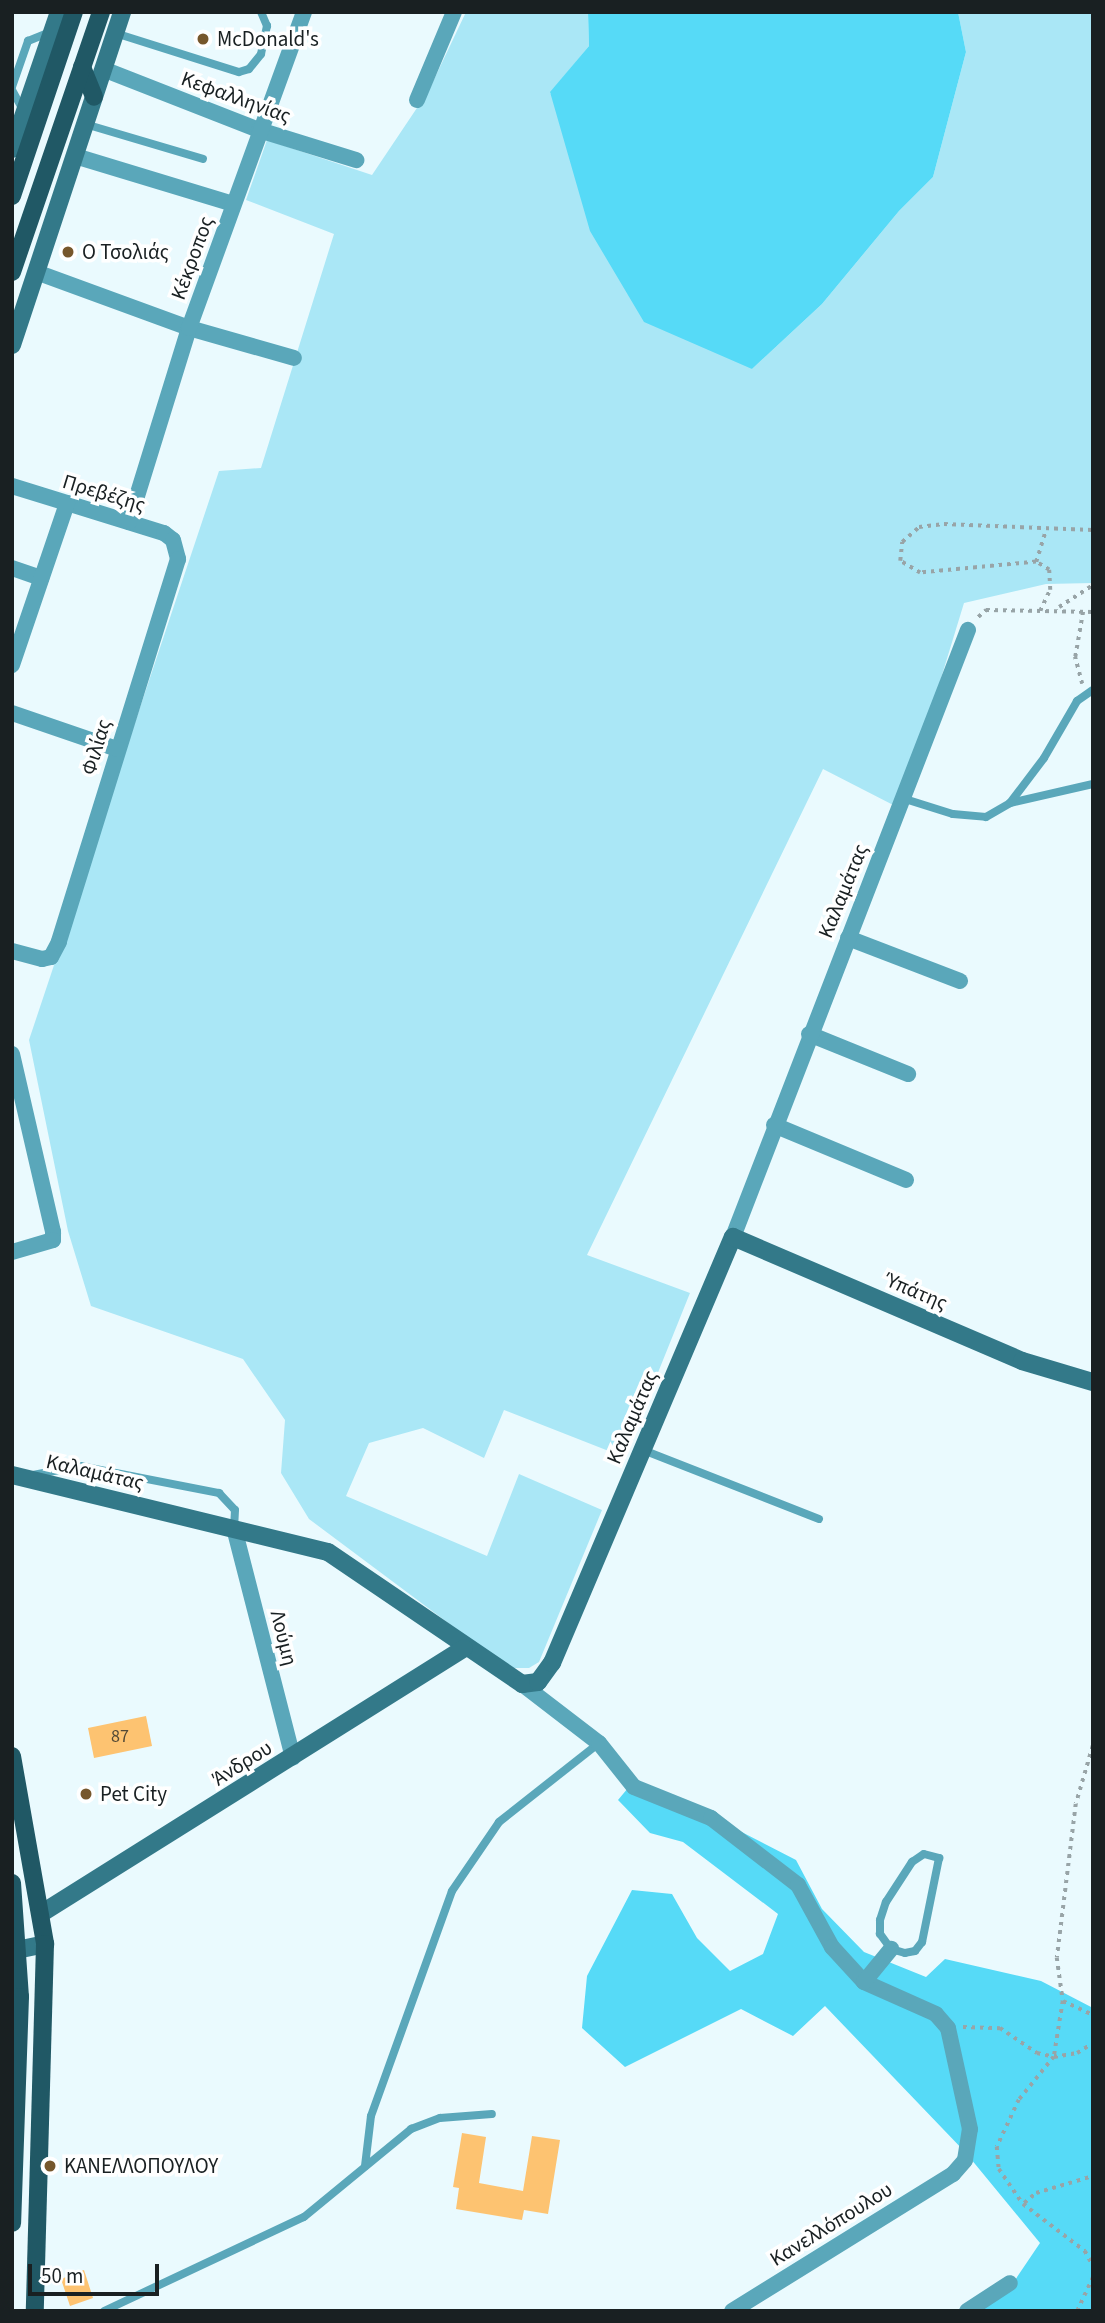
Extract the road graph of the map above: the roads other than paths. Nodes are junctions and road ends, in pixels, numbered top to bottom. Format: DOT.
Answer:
graph roads {
  1 [pos="59,12"];
  2 [pos="74,12"];
  3 [pos="101,12"];
  4 [pos="122,12"];
  5 [pos="261,12"];
  6 [pos="304,12"];
  7 [pos="453,12"];
  8 [pos="53,31"];
  9 [pos="116,33"];
  10 [pos="82,67"];
  11 [pos="103,69"];
  12 [pos="12,89"];
  13 [pos="94,97"];
  14 [pos="417,100"];
  15 [pos="24,114"];
  16 [pos="85,124"];
  17 [pos="260,130"];
  18 [pos="12,149"];
  19 [pos="75,156"];
  20 [pos="203,159"];
  21 [pos="356,160"];
  22 [pos="12,196"];
  23 [pos="233,204"];
  24 [pos="12,272"];
  25 [pos="36,272"];
  26 [pos="189,328"];
  27 [pos="12,345"];
  28 [pos="294,358"];
  29 [pos="12,486"];
  30 [pos="67,503"];
  31 [pos="129,522"];
  32 [pos="177,548"];
  33 [pos="12,568"];
  34 [pos="41,578"];
  35 [pos="968,630"];
  36 [pos="12,665"];
  37 [pos="1093,690"];
  38 [pos="12,713"];
  39 [pos="117,749"];
  40 [pos="1093,784"];
  41 [pos="905,799"];
  42 [pos="1010,803"];
  43 [pos="848,938"];
  44 [pos="12,951"];
  45 [pos="960,982"];
  46 [pos="809,1034"];
  47 [pos="12,1054"];
  48 [pos="908,1074"];
  49 [pos="14,1077"];
  50 [pos="774,1125"];
  51 [pos="906,1180"];
  52 [pos="733,1237"];
  53 [pos="12,1252"];
  54 [pos="1088,1382"];
  55 [pos="643,1450"];
  56 [pos="16,1476"];
  57 [pos="819,1519"];
  58 [pos="234,1528"];
  59 [pos="464,1648"];
  60 [pos="522,1684"];
  61 [pos="599,1743"];
  62 [pos="12,1756"];
  63 [pos="293,1758"];
  64 [pos="12,1883"];
  65 [pos="42,1913"];
  66 [pos="45,1944"];
  67 [pos="891,1949"];
  68 [pos="16,1950"];
  69 [pos="45,1972"];
  70 [pos="15,1982"];
  71 [pos="864,1982"];
  72 [pos="492,2114"];
  73 [pos="365,2166"];
  74 [pos="12,2223"];
  75 [pos="1010,2283"];
  76 [pos="35,2311"];
  77 [pos="104,2311"];
  78 [pos="732,2311"];
  79 [pos="967,2311"];
  1 -- 8 [label="street"];
  2 -- 22 [label="main road"];
  3 -- 10 [label="main road"];
  4 -- 9 [label="street"];
  5 -- 9 [label="lane"];
  6 -- 17 [label="street, Κέκροπος"];
  7 -- 14 [label="street"];
  8 -- 12 [label="lane"];
  8 -- 15 [label="street"];
  9 -- 11 [label="street"];
  10 -- 13 [label="main road"];
  10 -- 24 [label="main road"];
  11 -- 13 [label="street"];
  11 -- 17 [label="street, Κεφαλληνίας"];
  12 -- 15 [label="lane"];
  13 -- 16 [label="street"];
  15 -- 18 [label="street"];
  16 -- 19 [label="street"];
  16 -- 20 [label="lane"];
  17 -- 21 [label="street, Κεφαλληνίας"];
  17 -- 23 [label="street, Κέκροπος"];
  19 -- 23 [label="street"];
  19 -- 25 [label="street"];
  23 -- 26 [label="street, Κέκροπος"];
  25 -- 26 [label="street"];
  25 -- 27 [label="street"];
  26 -- 28 [label="street"];
  26 -- 31 [label="street, Κέκροπος"];
  29 -- 30 [label="street, Πρεβέζης"];
  30 -- 31 [label="street, Πρεβέζης"];
  30 -- 34 [label="street"];
  31 -- 32 [label="street, Πρεβέζης"];
  32 -- 39 [label="street, Φιλίας"];
  33 -- 34 [label="street"];
  34 -- 36 [label="street"];
  35 -- 41 [label="street, Καλαμάτας"];
  37 -- 42 [label="lane"];
  38 -- 39 [label="street"];
  39 -- 44 [label="street, Φιλίας"];
  40 -- 42 [label="lane"];
  41 -- 42 [label="lane"];
  41 -- 43 [label="street, Καλαμάτας"];
  43 -- 45 [label="street"];
  43 -- 46 [label="street, Καλαμάτας"];
  46 -- 48 [label="street"];
  46 -- 50 [label="street, Καλαμάτας"];
  47 -- 49 [label="street"];
  49 -- 53 [label="street"];
  50 -- 51 [label="street"];
  50 -- 52 [label="street, Καλαμάτας"];
  52 -- 54 [label="street, Ύπάτης"];
  52 -- 55 [label="street, Καλαμάτας"];
  55 -- 57 [label="lane"];
  55 -- 60 [label="street, Καλαμάτας"];
  56 -- 58 [label="street, Καλαμάτας"];
  56 -- 58 [label="lane"];
  58 -- 59 [label="street, Καλαμάτας"];
  58 -- 63 [label="street, Λούμη"];
  59 -- 60 [label="street, Καλαμάτας"];
  59 -- 63 [label="street, Άνδρου"];
  60 -- 61 [label="street"];
  61 -- 71 [label="street"];
  61 -- 73 [label="lane"];
  62 -- 65 [label="main road"];
  63 -- 65 [label="street, Άνδρου"];
  64 -- 68 [label="main road"];
  65 -- 66 [label="main road"];
  66 -- 68 [label="street"];
  66 -- 69 [label="main road"];
  67 -- 67 [label="lane"];
  67 -- 71 [label="street"];
  68 -- 70 [label="main road"];
  69 -- 70 [label="street"];
  69 -- 76 [label="main road"];
  70 -- 74 [label="main road"];
  71 -- 78 [label="street, Κανελλόπουλου"];
  72 -- 73 [label="lane"];
  73 -- 77 [label="lane"];
  75 -- 79 [label="street"];
}
